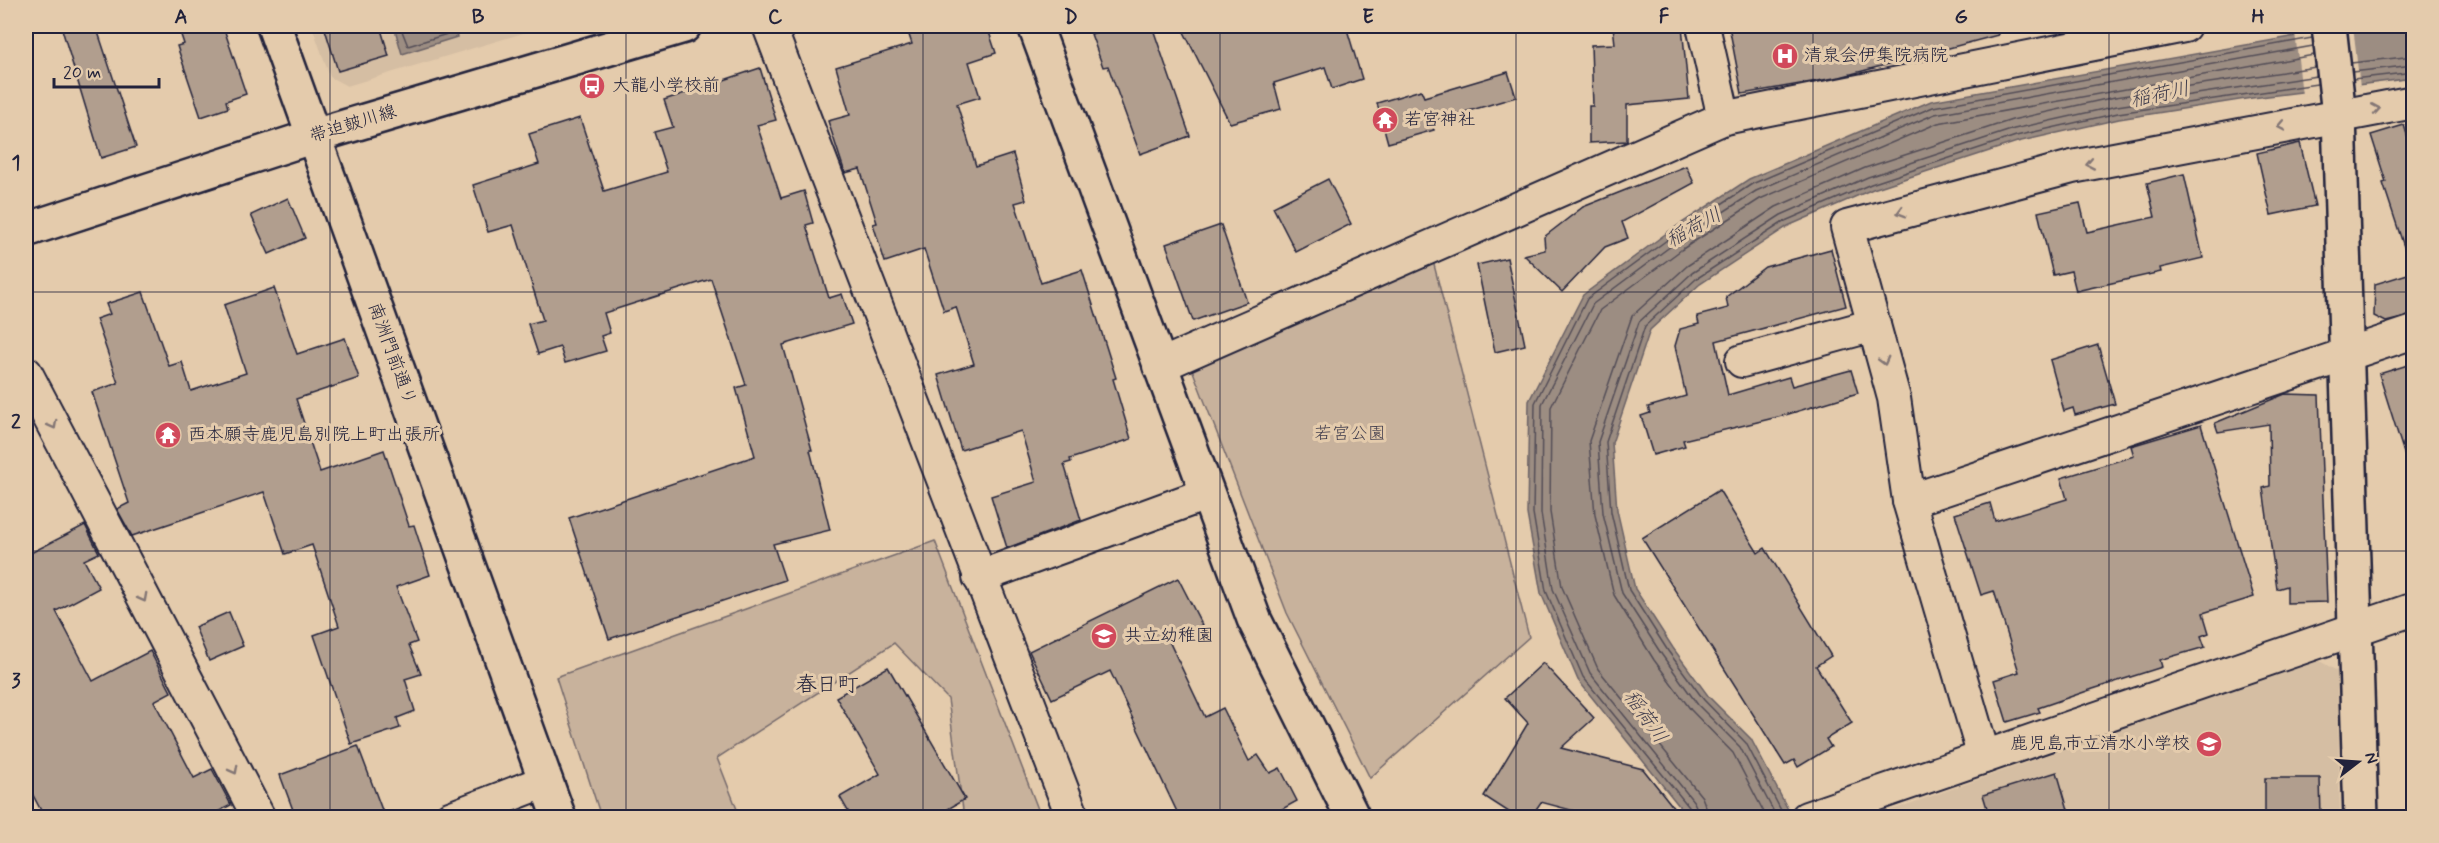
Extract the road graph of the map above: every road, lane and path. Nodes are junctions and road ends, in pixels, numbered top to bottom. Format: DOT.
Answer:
graph roads {
  1 [pos="274,26"];
  2 [pos="684,26"];
  3 [pos="769,26"];
  4 [pos="1035,26"];
  5 [pos="1703,26"];
  6 [pos="2184,26"];
  7 [pos="2330,26"];
  8 [pos="2414,102"];
  9 [pos="2339,111"];
  10 [pos="1724,118"];
  11 [pos="314,136"];
  12 [pos="26,230"];
  13 [pos="1874,325"];
  14 [pos="2414,332"];
  15 [pos="2346,354"];
  16 [pos="1742,361"];
  17 [pos="1159,366"];
  18 [pos="26,373"];
  19 [pos="1206,494"];
  20 [pos="1909,501"];
  21 [pos="979,577"];
  22 [pos="2414,609"];
  23 [pos="2355,629"];
  24 [pos="1984,757"];
  25 [pos="546,781"];
  26 [pos="259,818"];
  27 [pos="450,818"];
  28 [pos="559,818"];
  29 [pos="1073,818"];
  30 [pos="1353,818"];
  31 [pos="1807,818"];
  32 [pos="2361,818"];
  1 -- 11 [label="street, 南洲門前通り"];
  2 -- 11 [label="street, 帯迫皷川線"];
  3 -- 21 [label="street"];
  4 -- 17 [label="street"];
  5 -- 10 [label="street"];
  6 -- 10 [label="street"];
  7 -- 9 [label="street"];
  9 -- 8 [label="street, one-way"];
  9 -- 13 [label="street, one-way"];
  9 -- 15 [label="street"];
  10 -- 17 [label="street"];
  11 -- 12 [label="street, 帯迫皷川線"];
  11 -- 25 [label="street, 南洲門前通り"];
  13 -- 16 [label="street"];
  13 -- 20 [label="street, one-way"];
  14 -- 15 [label="street"];
  15 -- 20 [label="street"];
  15 -- 23 [label="street"];
  17 -- 19 [label="street"];
  18 -- 26 [label="street, one-way"];
  19 -- 21 [label="street"];
  19 -- 30 [label="street"];
  20 -- 24 [label="street"];
  21 -- 29 [label="street"];
  22 -- 23 [label="street"];
  23 -- 24 [label="street"];
  23 -- 32 [label="street"];
  24 -- 31 [label="street"];
  25 -- 27 [label="street"];
  25 -- 28 [label="street, 南洲門前通り"];
}
